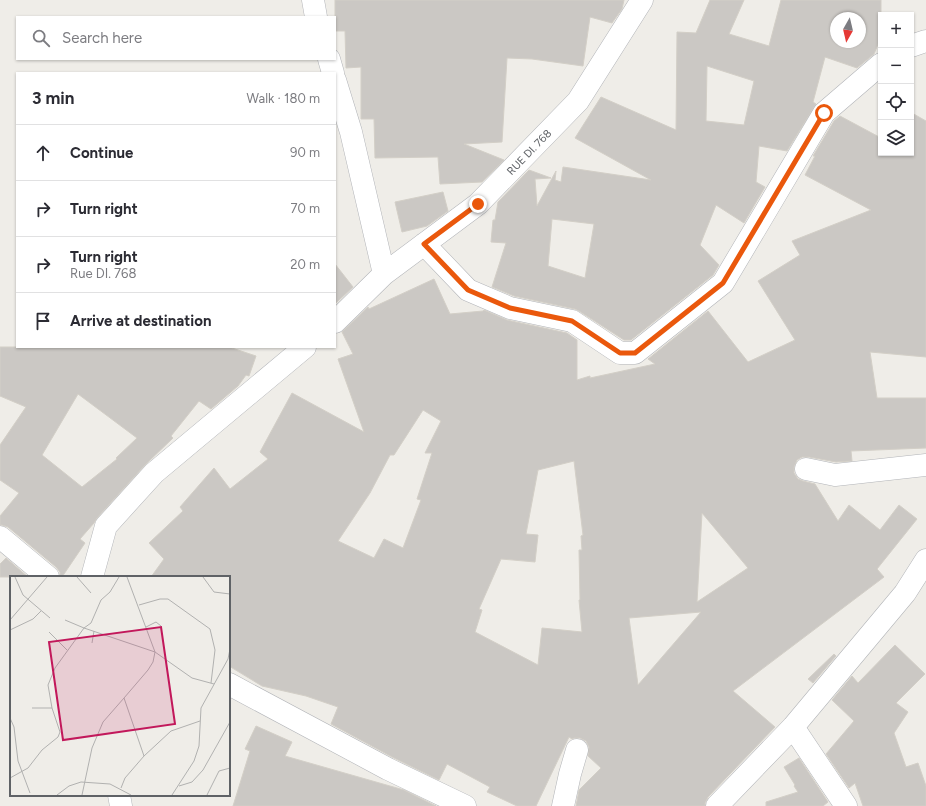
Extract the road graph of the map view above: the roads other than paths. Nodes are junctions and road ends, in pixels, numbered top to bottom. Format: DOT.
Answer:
graph roads {
  1 [pos="313,0"];
  2 [pos="642,0"];
  3 [pos="316,16"];
  4 [pos="926,41"];
  5 [pos="914,45"];
  6 [pos="329,60"];
  7 [pos="878,67"];
  8 [pos="333,72"];
  9 [pos="336,83"];
  10 [pos="424,244"];
  11 [pos="384,274"];
  12 [pos="336,321"];
  13 [pos="304,348"];
  14 [pos="926,465"];
  15 [pos="806,468"];
  16 [pos="0,537"];
  17 [pos="926,560"];
  18 [pos="47,576"];
  19 [pos="92,576"];
  20 [pos="230,685"];
  21 [pos="793,727"];
  22 [pos="577,750"];
  23 [pos="118,796"];
  24 [pos="121,806"];
  25 [pos="465,806"];
  26 [pos="563,806"];
  27 [pos="717,806"];
  28 [pos="846,806"];
  1 -- 3 [label="street"];
  2 -- 10 [label="street, RUE DI. 768"];
  4 -- 5 [label="street"];
  6 -- 8 [label="street"];
  7 -- 10 [label="street"];
  9 -- 11 [label="street"];
  10 -- 11 [label="street, RUE DI. 768"];
  11 -- 12 [label="street, RUE DI. 768"];
  13 -- 19 [label="street"];
  14 -- 15 [label="street"];
  16 -- 18 [label="street"];
  17 -- 21 [label="street"];
  20 -- 25 [label="street"];
  21 -- 27 [label="street"];
  21 -- 28 [label="street"];
  22 -- 26 [label="street"];
  23 -- 24 [label="street"];
}
